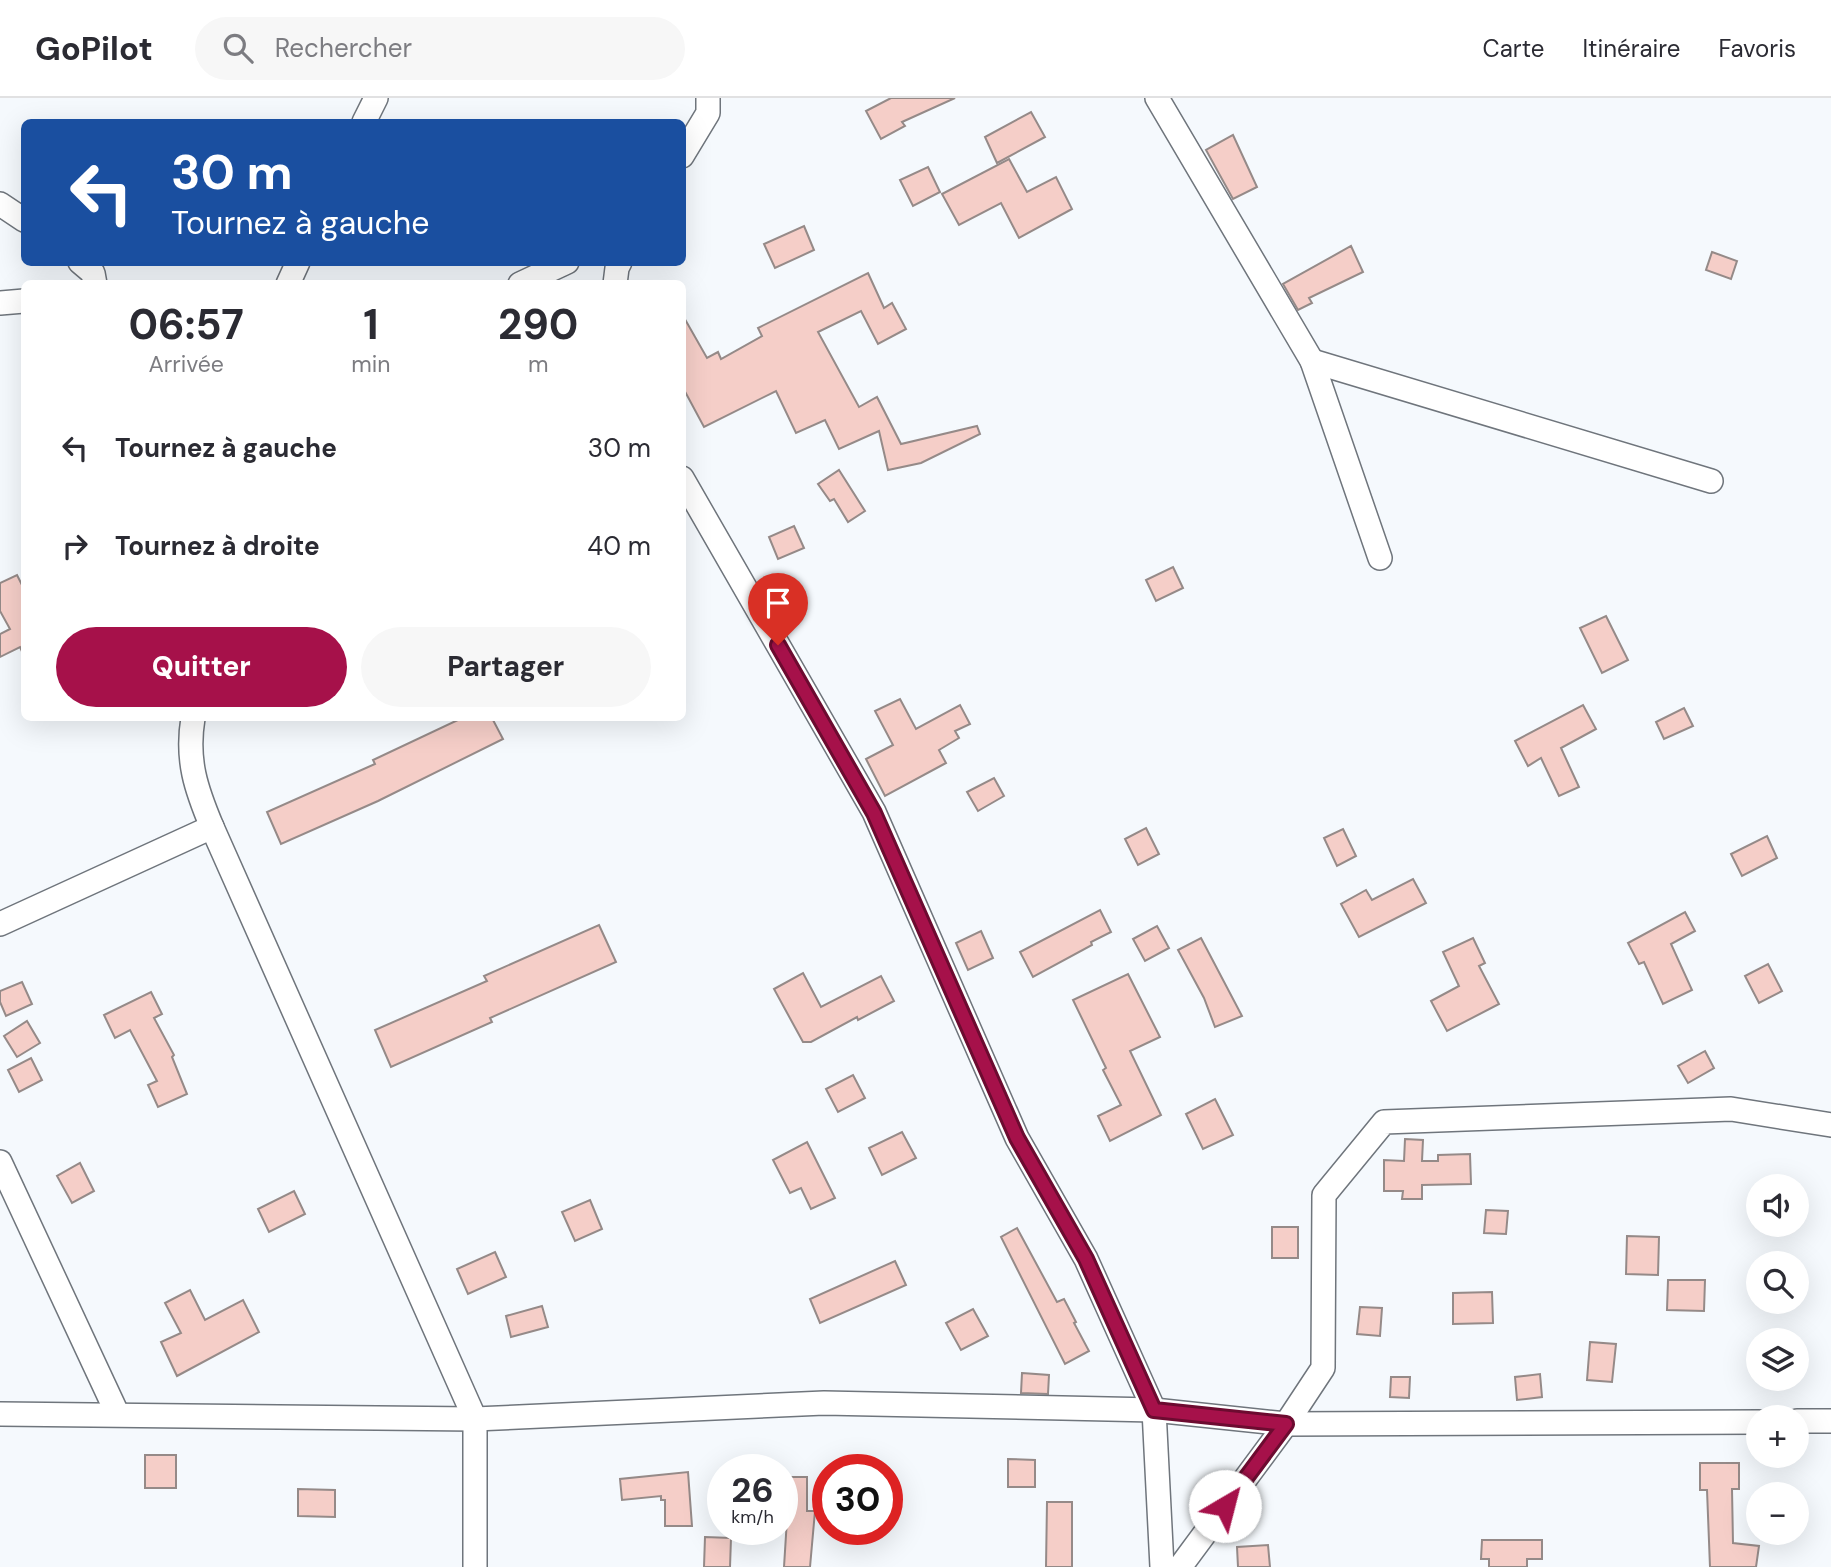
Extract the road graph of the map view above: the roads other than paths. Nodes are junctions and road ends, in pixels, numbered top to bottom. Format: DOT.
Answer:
graph roads {
  1 [pos="376,98"];
  2 [pos="708,98"];
  3 [pos="1157,98"];
  4 [pos="366,119"];
  5 [pos="686,149"];
  6 [pos="0,204"];
  7 [pos="21,218"];
  8 [pos="85,266"];
  9 [pos="558,266"];
  10 [pos="94,280"];
  11 [pos="529,280"];
  12 [pos="21,301"];
  13 [pos="0,303"];
  14 [pos="1312,361"];
  15 [pos="1711,481"];
  16 [pos="686,485"];
  17 [pos="1380,558"];
  18 [pos="192,721"];
  19 [pos="212,827"];
  20 [pos="0,924"];
  21 [pos="1831,1125"];
  22 [pos="0,1162"];
  23 [pos="1154,1410"];
  24 [pos="117,1413"];
  25 [pos="0,1414"];
  26 [pos="475,1419"];
  27 [pos="1831,1421"];
  28 [pos="1746,1422"];
  29 [pos="1809,1422"];
  30 [pos="1286,1424"];
  31 [pos="475,1567"];
  32 [pos="1162,1567"];
  33 [pos="1180,1567"];
  1 -- 4 [label="street"];
  2 -- 5 [label="street"];
  3 -- 14 [label="street"];
  6 -- 7 [label="street"];
  8 -- 10 [label="street"];
  9 -- 11 [label="street"];
  12 -- 13 [label="street"];
  14 -- 15 [label="street"];
  14 -- 17 [label="street"];
  16 -- 23 [label="street"];
  18 -- 19 [label="street"];
  19 -- 20 [label="street"];
  19 -- 26 [label="street"];
  21 -- 30 [label="street"];
  22 -- 24 [label="street"];
  23 -- 26 [label="street"];
  23 -- 30 [label="street"];
  23 -- 32 [label="street"];
  24 -- 25 [label="street"];
  24 -- 26 [label="street"];
  26 -- 31 [label="street"];
  27 -- 29 [label="street"];
  28 -- 30 [label="street"];
  30 -- 33 [label="street"];
}
